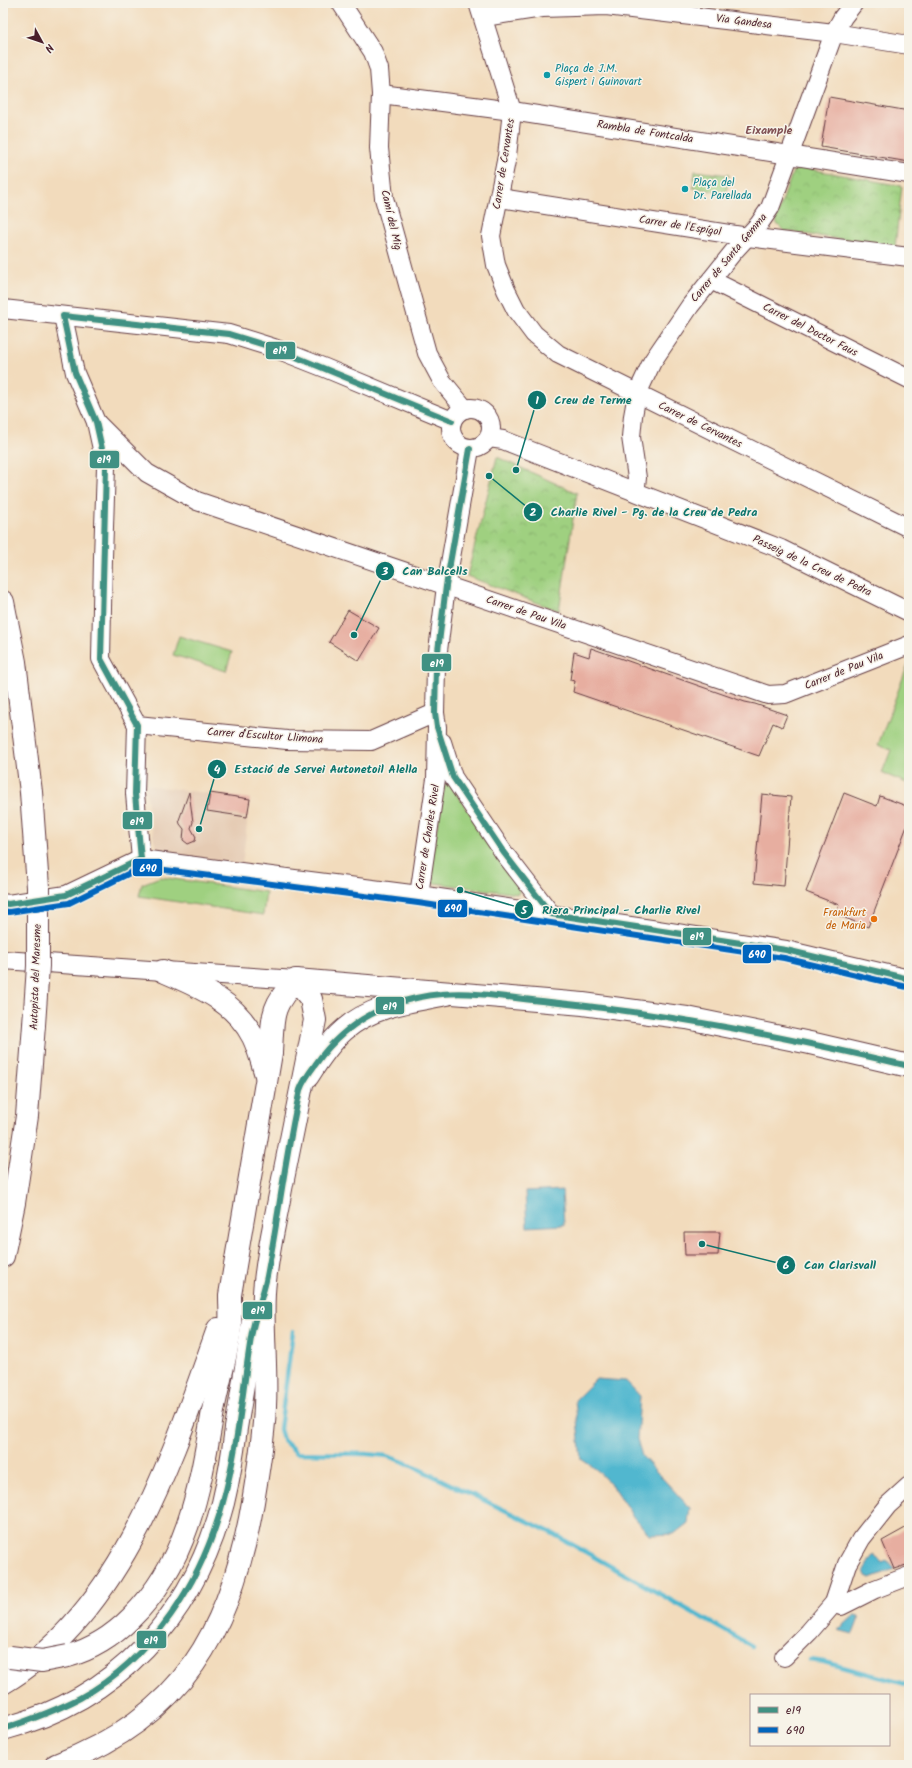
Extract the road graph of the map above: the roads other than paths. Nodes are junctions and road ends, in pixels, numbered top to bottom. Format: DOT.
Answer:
graph roads {
  1 [pos="341,3"];
  2 [pos="854,3"];
  3 [pos="481,10"];
  4 [pos="834,32"];
  5 [pos="909,45"];
  6 [pos="381,94"];
  7 [pos="512,111"];
  8 [pos="789,156"];
  9 [pos="909,174"];
  10 [pos="500,198"];
  11 [pos="748,237"];
  12 [pos="909,257"];
  13 [pos="711,280"];
  14 [pos="3,309"];
  15 [pos="63,316"];
  16 [pos="909,379"];
  17 [pos="637,394"];
  18 [pos="458,415"];
  19 [pos="96,422"];
  20 [pos="489,438"];
  21 [pos="470,449"];
  22 [pos="106,467"];
  23 [pos="147,473"];
  24 [pos="635,492"];
  25 [pos="909,528"];
  26 [pos="446,586"];
  27 [pos="3,602"];
  28 [pos="909,612"];
  29 [pos="909,645"];
  30 [pos="436,720"];
  31 [pos="137,725"];
  32 [pos="445,778"];
  33 [pos="141,859"];
  34 [pos="419,895"];
  35 [pos="3,903"];
  36 [pos="551,914"];
  37 [pos="3,960"];
  38 [pos="163,971"];
  39 [pos="909,979"];
  40 [pos="296,980"];
  41 [pos="447,994"];
  42 [pos="909,1066"];
  43 [pos="267,1078"];
  44 [pos="302,1085"];
  45 [pos="3,1256"];
  46 [pos="264,1291"];
  47 [pos="230,1294"];
  48 [pos="909,1486"];
  49 [pos="909,1576"];
  50 [pos="834,1603"];
  51 [pos="7,1655"];
  52 [pos="784,1657"];
  53 [pos="3,1683"];
  54 [pos="3,1729"];
  55 [pos="56,1765"];
  1 -- 6 [label="street, Camí del Mig"];
  2 -- 4 [label="street, Carrer de Santa Gemma"];
  3 -- 4 [label="street, Via Gandesa"];
  3 -- 7 [label="street"];
  4 -- 5 [label="street, Via Gandesa"];
  4 -- 8 [label="street, Carrer de Santa Gemma"];
  6 -- 7 [label="street, Rambla de Fontcalda"];
  6 -- 18 [label="street, Camí del Mig"];
  7 -- 8 [label="street, Rambla de Fontcalda"];
  7 -- 10 [label="street, Carrer de Cervantes"];
  8 -- 9 [label="street, Rambla de Fontcalda"];
  8 -- 11 [label="street, Carrer de Santa Gemma"];
  10 -- 11 [label="street, Carrer de l'Espígol"];
  10 -- 17 [label="street, Carrer de Cervantes"];
  11 -- 12 [label="street, Carrer de l'Espígol"];
  11 -- 13 [label="street, Carrer de Santa Gemma"];
  13 -- 16 [label="street, Carrer del Doctor Faus"];
  13 -- 17 [label="street, Carrer de Santa Gemma"];
  14 -- 15 [label="street"];
  15 -- 18 [label="street"];
  15 -- 19 [label="street"];
  17 -- 24 [label="street, Carrer de Santa Gemma"];
  17 -- 25 [label="street, Carrer de Cervantes"];
  18 -- 20 [label="street"];
  18 -- 21 [label="street"];
  19 -- 22 [label="street"];
  19 -- 23 [label="street, Carrer de Pau Vila"];
  20 -- 21 [label="street"];
  20 -- 24 [label="street, Passeig de la Creu de Pedra"];
  21 -- 26 [label="street, Carrer de Charles Rivel"];
  22 -- 23 [label="street, Carrer de Pau Vila"];
  22 -- 31 [label="street"];
  23 -- 26 [label="street, Carrer de Pau Vila"];
  24 -- 28 [label="street, Passeig de la Creu de Pedra"];
  26 -- 29 [label="street, Carrer de Pau Vila"];
  26 -- 30 [label="street, Carrer de Charles Rivel"];
  27 -- 45 [label="main road, Autopista del Maresme, bridge"];
  30 -- 31 [label="street, Carrer d'Escultor Llimona"];
  30 -- 32 [label="street, Carrer de Charles Rivel"];
  31 -- 33 [label="street"];
  32 -- 34 [label="street, Carrer de Charles Rivel"];
  32 -- 36 [label="street, Carrer de Charles Rivel"];
  33 -- 34 [label="street"];
  33 -- 35 [label="street"];
  34 -- 36 [label="street"];
  36 -- 39 [label="street"];
  37 -- 38 [label="street"];
  38 -- 40 [label="street"];
  38 -- 43 [label="main road"];
  40 -- 41 [label="main road"];
  40 -- 43 [label="main road"];
  40 -- 44 [label="main road"];
  41 -- 42 [label="main road"];
  41 -- 44 [label="main road"];
  43 -- 47 [label="main road"];
  44 -- 46 [label="main road"];
  46 -- 54 [label="main road"];
  46 -- 55 [label="main road"];
  47 -- 51 [label="main road, bridge"];
  47 -- 53 [label="main road"];
  48 -- 50 [label="street"];
  49 -- 50 [label="street"];
  50 -- 52 [label="street"];
}
